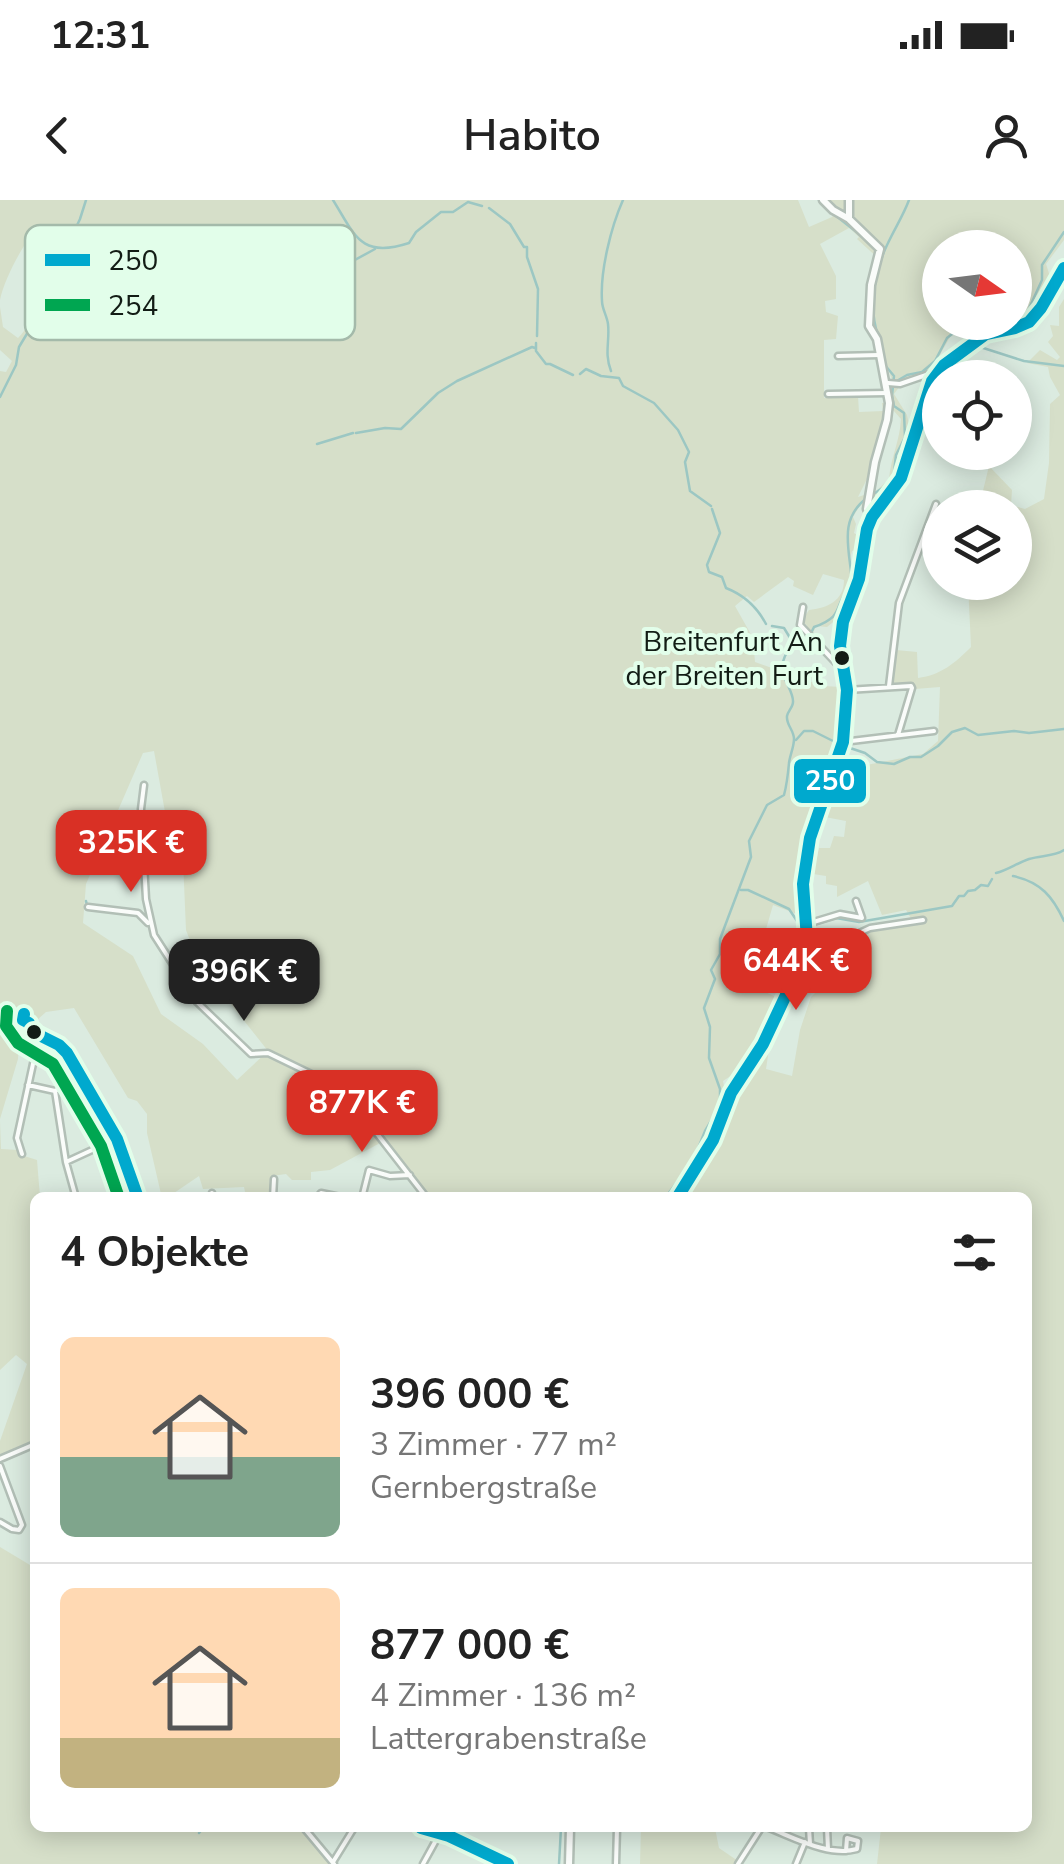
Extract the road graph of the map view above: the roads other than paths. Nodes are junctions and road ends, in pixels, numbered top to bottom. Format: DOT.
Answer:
graph roads {
  1 [pos="823,200"];
  2 [pos="850,200"];
  3 [pos="849,219"];
  4 [pos="1064,268"];
  5 [pos="879,355"];
  6 [pos="838,356"];
  7 [pos="949,360"];
  8 [pos="922,376"];
  9 [pos="889,386"];
  10 [pos="828,394"];
  11 [pos="922,410"];
  12 [pos="872,517"];
  13 [pos="922,542"];
  14 [pos="803,607"];
  15 [pos="843,665"];
  16 [pos="889,686"];
  17 [pos="847,690"];
  18 [pos="934,731"];
  19 [pos="898,734"];
  20 [pos="843,742"];
  21 [pos="144,784"];
  22 [pos="856,902"];
  23 [pos="88,906"];
  24 [pos="148,913"];
  25 [pos="140,914"];
  26 [pos="923,920"];
  27 [pos="806,924"];
  28 [pos="152,927"];
  29 [pos="804,952"];
  30 [pos="29,1030"];
  31 [pos="39,1036"];
  32 [pos="81,1076"];
  33 [pos="28,1086"];
  34 [pos="54,1091"];
  35 [pos="117,1139"];
  36 [pos="22,1154"];
  37 [pos="66,1162"];
  38 [pos="410,1175"];
  39 [pos="274,1179"];
  40 [pos="74,1192"];
  41 [pos="136,1192"];
  42 [pos="274,1192"];
  43 [pos="364,1192"];
  44 [pos="423,1192"];
  45 [pos="680,1192"];
  46 [pos="30,1447"];
  47 [pos="0,1462"];
  48 [pos="0,1522"];
  49 [pos="307,1832"];
  50 [pos="352,1832"];
  51 [pos="436,1832"];
  52 [pos="570,1832"];
  53 [pos="617,1832"];
  54 [pos="759,1832"];
  55 [pos="779,1832"];
  56 [pos="792,1832"];
  57 [pos="809,1832"];
  58 [pos="826,1832"];
  59 [pos="440,1833"];
  60 [pos="792,1837"];
  61 [pos="808,1843"];
  62 [pos="828,1849"];
  63 [pos="846,1851"];
  64 [pos="424,1862"];
  65 [pos="333,1863"];
  66 [pos="432,1864"];
  67 [pos="508,1864"];
  68 [pos="569,1864"];
  69 [pos="616,1864"];
  70 [pos="739,1864"];
  71 [pos="796,1864"];
  1 -- 3 [label="main road"];
  2 -- 3 [label="main road"];
  3 -- 5 [label="main road"];
  4 -- 7 [label="main road"];
  5 -- 6 [label="street"];
  5 -- 9 [label="main road"];
  8 -- 9 [label="street"];
  9 -- 10 [label="street"];
  9 -- 12 [label="main road"];
  11 -- 12 [label="main road"];
  12 -- 15 [label="main road"];
  13 -- 16 [label="street"];
  14 -- 15 [label="street"];
  15 -- 17 [label="main road"];
  16 -- 17 [label="street"];
  16 -- 19 [label="street"];
  17 -- 20 [label="main road"];
  18 -- 19 [label="street"];
  19 -- 20 [label="street"];
  20 -- 27 [label="main road"];
  21 -- 24 [label="street"];
  22 -- 27 [label="street"];
  23 -- 25 [label="street"];
  24 -- 25 [label="street"];
  24 -- 28 [label="street"];
  25 -- 28 [label="street"];
  26 -- 29 [label="street"];
  27 -- 29 [label="main road"];
  28 -- 38 [label="street"];
  29 -- 45 [label="main road"];
  30 -- 31 [label="street"];
  31 -- 32 [label="street"];
  31 -- 33 [label="street"];
  32 -- 34 [label="street"];
  32 -- 35 [label="street"];
  33 -- 34 [label="street"];
  33 -- 36 [label="street"];
  34 -- 37 [label="street"];
  35 -- 37 [label="street"];
  35 -- 41 [label="street"];
  37 -- 40 [label="street"];
  38 -- 43 [label="street"];
  38 -- 44 [label="street"];
  39 -- 42 [label="street"];
  46 -- 47 [label="street"];
  47 -- 48 [label="street"];
  49 -- 65 [label="street"];
  50 -- 65 [label="street"];
  51 -- 59 [label="street"];
  52 -- 68 [label="main road"];
  53 -- 69 [label="street"];
  54 -- 70 [label="street"];
  55 -- 60 [label="street"];
  56 -- 60 [label="street"];
  57 -- 61 [label="street"];
  58 -- 62 [label="street"];
  59 -- 64 [label="street"];
  59 -- 67 [label="street"];
  60 -- 61 [label="street"];
  61 -- 62 [label="street"];
  61 -- 71 [label="street"];
  62 -- 63 [label="street"];
  64 -- 66 [label="street"];
}
